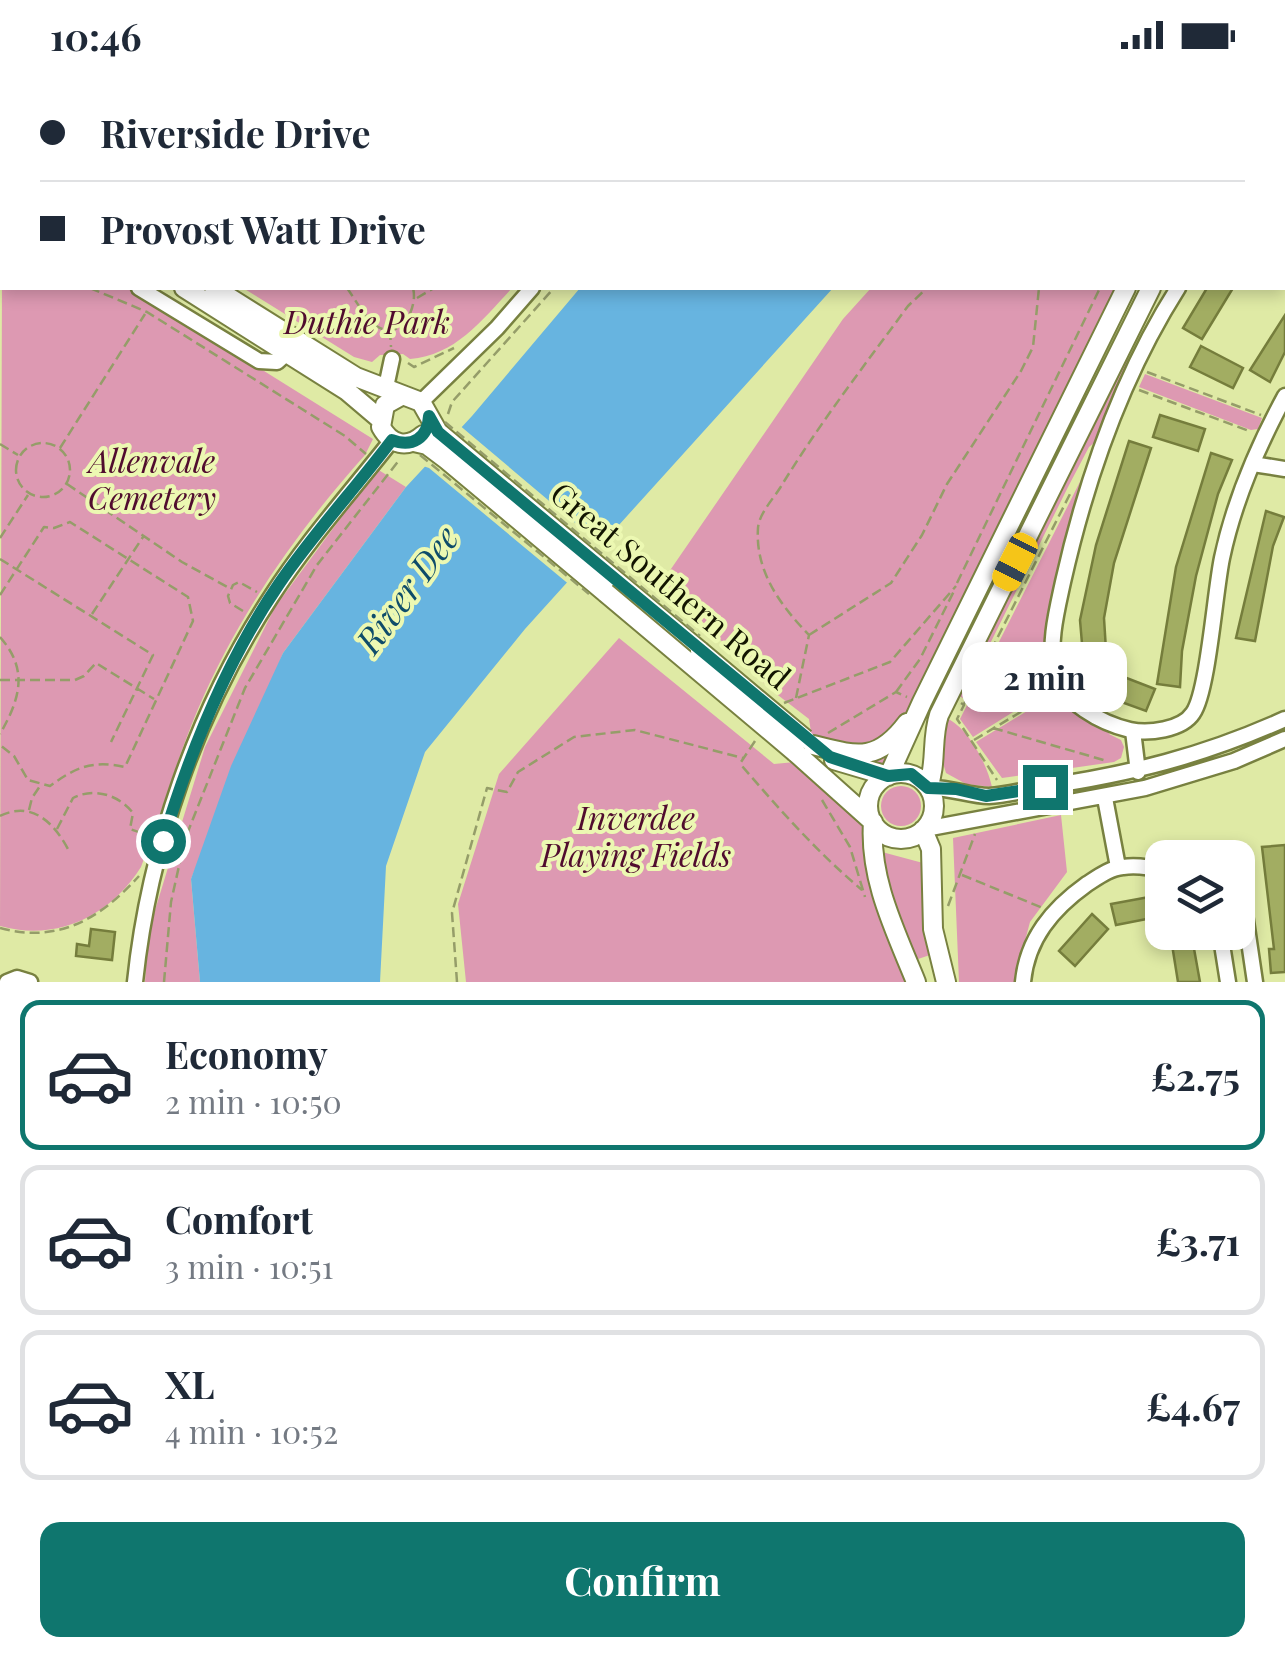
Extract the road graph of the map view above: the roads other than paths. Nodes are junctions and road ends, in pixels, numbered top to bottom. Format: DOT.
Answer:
graph roads {
  1 [pos="142,290"];
  2 [pos="187,290"];
  3 [pos="217,290"];
  4 [pos="530,290"];
  5 [pos="1125,290"];
  6 [pos="1150,290"];
  7 [pos="1177,290"];
  8 [pos="287,353"];
  9 [pos="392,359"];
  10 [pos="1285,396"];
  11 [pos="380,419"];
  12 [pos="416,424"];
  13 [pos="1253,464"];
  14 [pos="1285,469"];
  15 [pos="922,702"];
  16 [pos="1285,719"];
  17 [pos="1133,731"];
  18 [pos="1285,739"];
  19 [pos="809,743"];
  20 [pos="1138,772"];
  21 [pos="889,776"];
  22 [pos="928,788"];
  23 [pos="1106,798"];
  24 [pos="872,821"];
  25 [pos="924,829"];
  26 [pos="1118,867"];
  27 [pos="1145,867"];
  28 [pos="1223,950"];
  29 [pos="1250,950"];
  30 [pos="7,982"];
  31 [pos="30,982"];
  32 [pos="136,982"];
  33 [pos="916,982"];
  34 [pos="946,982"];
  35 [pos="1023,982"];
  36 [pos="1228,982"];
  37 [pos="1255,982"];
  1 -- 8 [label="street"];
  2 -- 8 [label="main road"];
  3 -- 12 [label="main road, Great Southern Road"];
  4 -- 12 [label="street"];
  5 -- 15 [label="main road"];
  6 -- 22 [label="main road"];
  7 -- 17 [label="street"];
  8 -- 11 [label="main road"];
  9 -- 12 [label="street"];
  10 -- 13 [label="street"];
  11 -- 12 [label="main road"];
  11 -- 12 [label="main road"];
  12 -- 19 [label="main road, Great Southern Road, bridge"];
  12 -- 32 [label="street"];
  13 -- 14 [label="street"];
  13 -- 17 [label="street"];
  15 -- 19 [label="main road"];
  15 -- 21 [label="main road"];
  16 -- 20 [label="street"];
  17 -- 20 [label="street"];
  18 -- 23 [label="street"];
  19 -- 21 [label="main road, Great Southern Road"];
  19 -- 24 [label="main road, Great Southern Road"];
  20 -- 22 [label="street"];
  20 -- 23 [label="street"];
  21 -- 22 [label="main road"];
  21 -- 24 [label="main road"];
  22 -- 25 [label="main road"];
  23 -- 25 [label="street"];
  23 -- 26 [label="street"];
  24 -- 25 [label="main road"];
  24 -- 33 [label="main road"];
  25 -- 34 [label="main road"];
  26 -- 27 [label="street"];
  26 -- 35 [label="street"];
  28 -- 36 [label="street"];
  29 -- 37 [label="street"];
  30 -- 31 [label="street"];
}
